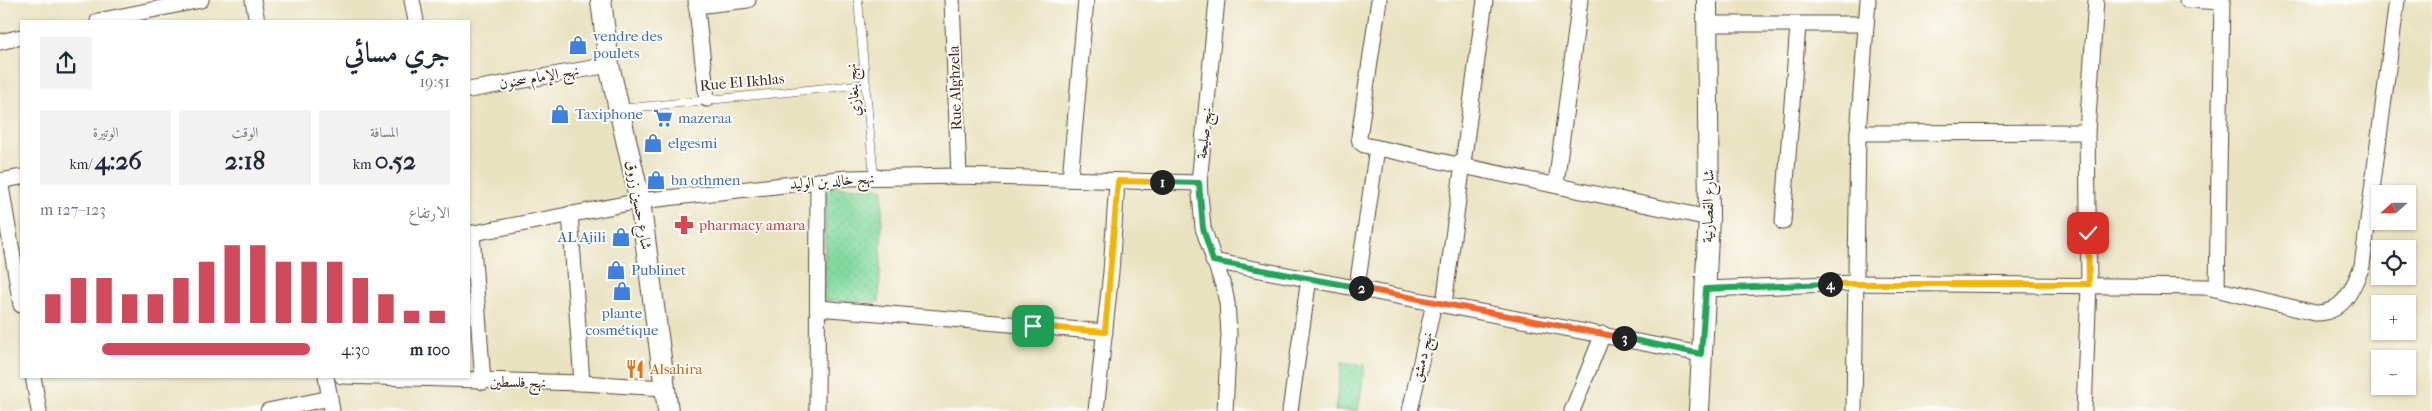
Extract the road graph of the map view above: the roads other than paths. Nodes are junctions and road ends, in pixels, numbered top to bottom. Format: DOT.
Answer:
graph roads {
  1 [pos="201,0"];
  2 [pos="252,0"];
  3 [pos="412,0"];
  4 [pos="601,0"];
  5 [pos="748,0"];
  6 [pos="858,0"];
  7 [pos="952,0"];
  8 [pos="1086,0"];
  9 [pos="1217,0"];
  10 [pos="1379,0"];
  11 [pos="1485,0"];
  12 [pos="1580,0"];
  13 [pos="1707,0"];
  14 [pos="1868,0"];
  15 [pos="2096,0"];
  16 [pos="2187,0"];
  17 [pos="2397,0"];
  18 [pos="2222,1"];
  19 [pos="696,3"];
  20 [pos="103,20"];
  21 [pos="257,20"];
  22 [pos="416,20"];
  23 [pos="1708,24"];
  24 [pos="1865,24"];
  25 [pos="1798,25"];
  26 [pos="20,37"];
  27 [pos="0,42"];
  28 [pos="609,65"];
  29 [pos="866,84"];
  30 [pos="470,90"];
  31 [pos="707,99"];
  32 [pos="620,109"];
  33 [pos="2087,132"];
  34 [pos="1858,133"];
  35 [pos="1377,148"];
  36 [pos="1463,165"];
  37 [pos="959,176"];
  38 [pos="20,177"];
  39 [pos="874,178"];
  40 [pos="1070,179"];
  41 [pos="0,181"];
  42 [pos="818,181"];
  43 [pos="1118,181"];
  44 [pos="1199,183"];
  45 [pos="1556,184"];
  46 [pos="640,201"];
  47 [pos="570,214"];
  48 [pos="1709,218"];
  49 [pos="1783,222"];
  50 [pos="470,234"];
  51 [pos="1213,261"];
  52 [pos="1309,278"];
  53 [pos="1855,282"];
  54 [pos="2089,284"];
  55 [pos="1357,287"];
  56 [pos="2217,288"];
  57 [pos="1706,289"];
  58 [pos="20,299"];
  59 [pos="1439,303"];
  60 [pos="818,308"];
  61 [pos="1105,332"];
  62 [pos="1603,334"];
  63 [pos="1701,354"];
  64 [pos="33,378"];
  65 [pos="326,378"];
  66 [pos="389,378"];
  67 [pos="483,382"];
  68 [pos="582,383"];
  69 [pos="664,388"];
  70 [pos="331,405"];
  71 [pos="39,411"];
  72 [pos="268,411"];
  73 [pos="668,411"];
  74 [pos="817,411"];
  75 [pos="1096,411"];
  76 [pos="1225,411"];
  77 [pos="1290,411"];
  78 [pos="1410,411"];
  79 [pos="1572,411"];
  80 [pos="1700,411"];
  81 [pos="1854,411"];
  82 [pos="2084,411"];
  1 -- 20 [label="street"];
  2 -- 21 [label="street"];
  3 -- 22 [label="street"];
  4 -- 28 [label="street, شارع حسين زروق"];
  5 -- 19 [label="street"];
  6 -- 29 [label="lane, نهج بنغازي"];
  7 -- 37 [label="street, Rue Alghzela"];
  8 -- 40 [label="street"];
  9 -- 44 [label="street, نهج صليحة"];
  10 -- 35 [label="street"];
  11 -- 36 [label="street, نهج دمشق"];
  12 -- 45 [label="street"];
  13 -- 23 [label="street, شارع القصارنية"];
  14 -- 24 [label="street"];
  15 -- 33 [label="street"];
  16 -- 18 [label="street"];
  17 -- 56 [label="street"];
  18 -- 56 [label="street"];
  19 -- 31 [label="street"];
  23 -- 25 [label="street"];
  23 -- 48 [label="street, شارع القصارنية"];
  24 -- 25 [label="street"];
  24 -- 34 [label="street"];
  25 -- 49 [label="street"];
  26 -- 27 [label="street"];
  28 -- 30 [label="street, نهج الإمام سحنون"];
  28 -- 32 [label="street, شارع حسين زروق"];
  29 -- 31 [label="lane, Rue El Ikhlas"];
  29 -- 39 [label="lane, نهج بنغازي"];
  31 -- 32 [label="lane, Rue El Ikhlas"];
  32 -- 46 [label="street, شارع حسين زروق"];
  33 -- 34 [label="street"];
  33 -- 54 [label="street"];
  34 -- 53 [label="street"];
  35 -- 36 [label="street"];
  35 -- 55 [label="street"];
  36 -- 45 [label="street"];
  36 -- 59 [label="street, نهج دمشق"];
  37 -- 39 [label="street, نهج خالد بن الوليد"];
  37 -- 40 [label="street, نهج خالد بن الوليد"];
  38 -- 41 [label="street"];
  39 -- 42 [label="street, نهج خالد بن الوليد"];
  40 -- 43 [label="street, نهج خالد بن الوليد"];
  41 -- 58 [label="street"];
  42 -- 46 [label="street, نهج خالد بن الوليد"];
  42 -- 60 [label="street"];
  43 -- 44 [label="street, نهج خالد بن الوليد"];
  43 -- 61 [label="street"];
  44 -- 51 [label="street, نهج صليحة"];
  45 -- 48 [label="street"];
  46 -- 47 [label="street, نهج خالد بن الوليد"];
  46 -- 69 [label="street, شارع حسين زروق"];
  47 -- 50 [label="street, نهج خالد بن الوليد"];
  47 -- 68 [label="street"];
  48 -- 57 [label="street, شارع القصارنية"];
  50 -- 67 [label="street"];
  51 -- 52 [label="street"];
  51 -- 76 [label="street, نهج صليحة"];
  52 -- 55 [label="street"];
  52 -- 77 [label="street"];
  53 -- 54 [label="street"];
  53 -- 57 [label="street"];
  53 -- 81 [label="street"];
  54 -- 56 [label="street"];
  54 -- 82 [label="street"];
  55 -- 59 [label="street"];
  57 -- 63 [label="street, شارع القصارنية"];
  59 -- 62 [label="street"];
  59 -- 78 [label="street, نهج دمشق"];
  60 -- 61 [label="street"];
  60 -- 74 [label="street"];
  61 -- 75 [label="street"];
  62 -- 63 [label="street"];
  62 -- 79 [label="street"];
  63 -- 80 [label="street, شارع القصارنية"];
  64 -- 71 [label="street"];
  65 -- 70 [label="street"];
  66 -- 67 [label="street, نهج فلسطين"];
  67 -- 68 [label="street, نهج فلسطين"];
  68 -- 69 [label="street, نهج فلسطين"];
  69 -- 73 [label="street, شارع حسين زروق"];
  70 -- 72 [label="street"];
}
